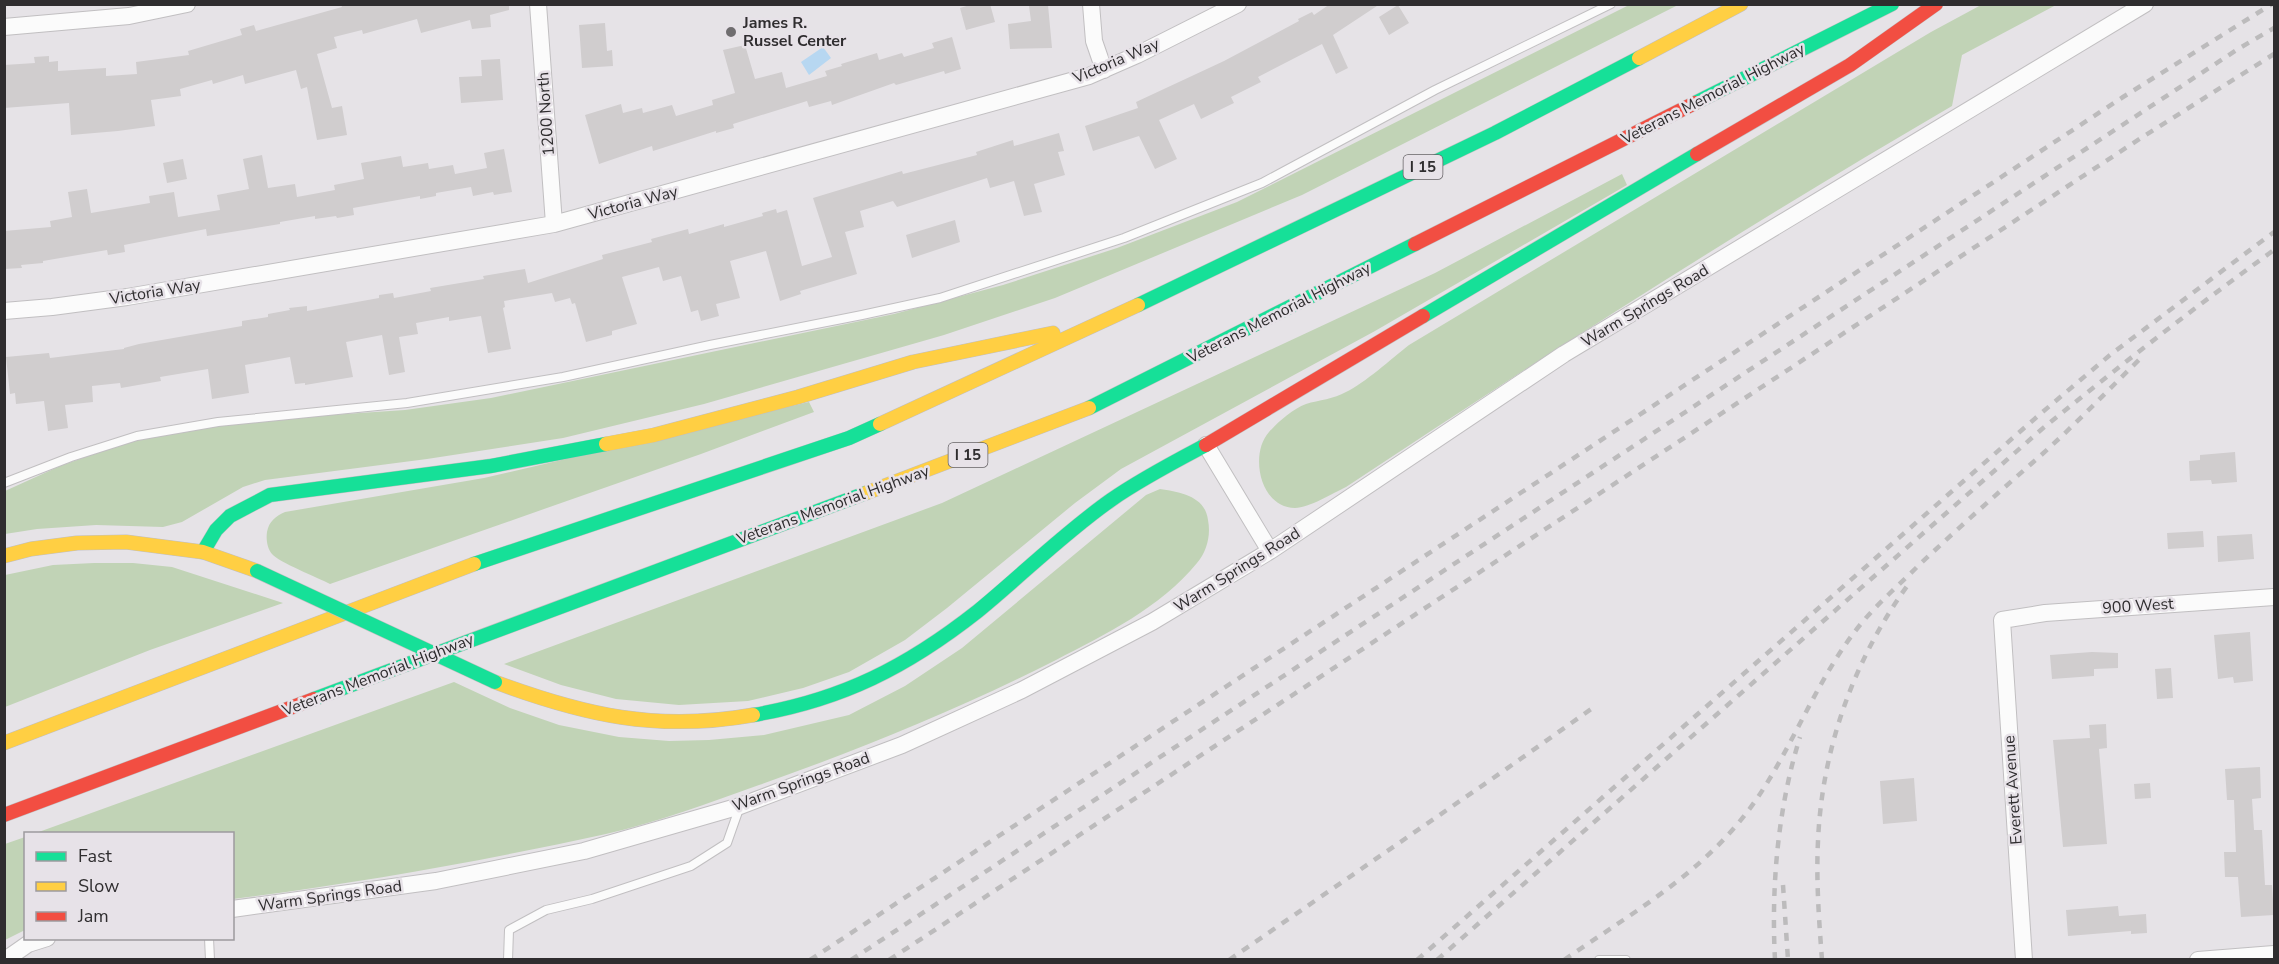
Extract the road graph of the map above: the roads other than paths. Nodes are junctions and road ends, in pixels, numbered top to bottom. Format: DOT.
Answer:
graph roads {
  1 [pos="187,4"];
  2 [pos="538,4"];
  3 [pos="1091,4"];
  4 [pos="1238,4"];
  5 [pos="1611,4"];
  6 [pos="1741,4"];
  7 [pos="1892,4"];
  8 [pos="1936,4"];
  9 [pos="2145,4"];
  10 [pos="4,27"];
  11 [pos="1104,70"];
  12 [pos="554,224"];
  13 [pos="4,311"];
  14 [pos="1102,322"];
  15 [pos="1206,445"];
  16 [pos="4,483"];
  17 [pos="1270,551"];
  18 [pos="203,552"];
  19 [pos="4,556"];
  20 [pos="2274,597"];
  21 [pos="2002,620"];
  22 [pos="4,742"];
  23 [pos="740,806"];
  24 [pos="4,815"];
  25 [pos="234,909"];
  26 [pos="43,940"];
  27 [pos="209,940"];
  28 [pos="2274,954"];
  29 [pos="5,960"];
  30 [pos="210,960"];
  31 [pos="508,960"];
  32 [pos="1599,960"];
  33 [pos="1626,960"];
  34 [pos="2025,960"];
  35 [pos="2198,960"];
  1 -- 10 [label="street"];
  2 -- 12 [label="street, 1200 North"];
  3 -- 11 [label="street"];
  4 -- 11 [label="street, Victoria Way"];
  5 -- 16 [label="lane"];
  6 -- 14 [label="main road, I 15"];
  7 -- 24 [label="main road, Veterans Memorial Highway / I 15"];
  8 -- 15 [label="main road"];
  9 -- 17 [label="street, Warm Springs Road"];
  11 -- 12 [label="street, Victoria Way"];
  12 -- 13 [label="street, Victoria Way"];
  14 -- 18 [label="main road"];
  14 -- 22 [label="main road, I 15"];
  15 -- 17 [label="street"];
  15 -- 18 [label="main road, bridge"];
  17 -- 23 [label="street, Warm Springs Road"];
  18 -- 19 [label="main road"];
  20 -- 21 [label="street, 900 West"];
  21 -- 34 [label="street, Everett Avenue"];
  23 -- 25 [label="street, Warm Springs Road"];
  23 -- 31 [label="lane"];
  26 -- 29 [label="street"];
  27 -- 30 [label="lane"];
  28 -- 35 [label="street"];
  32 -- 33 [label="lane"];
}
